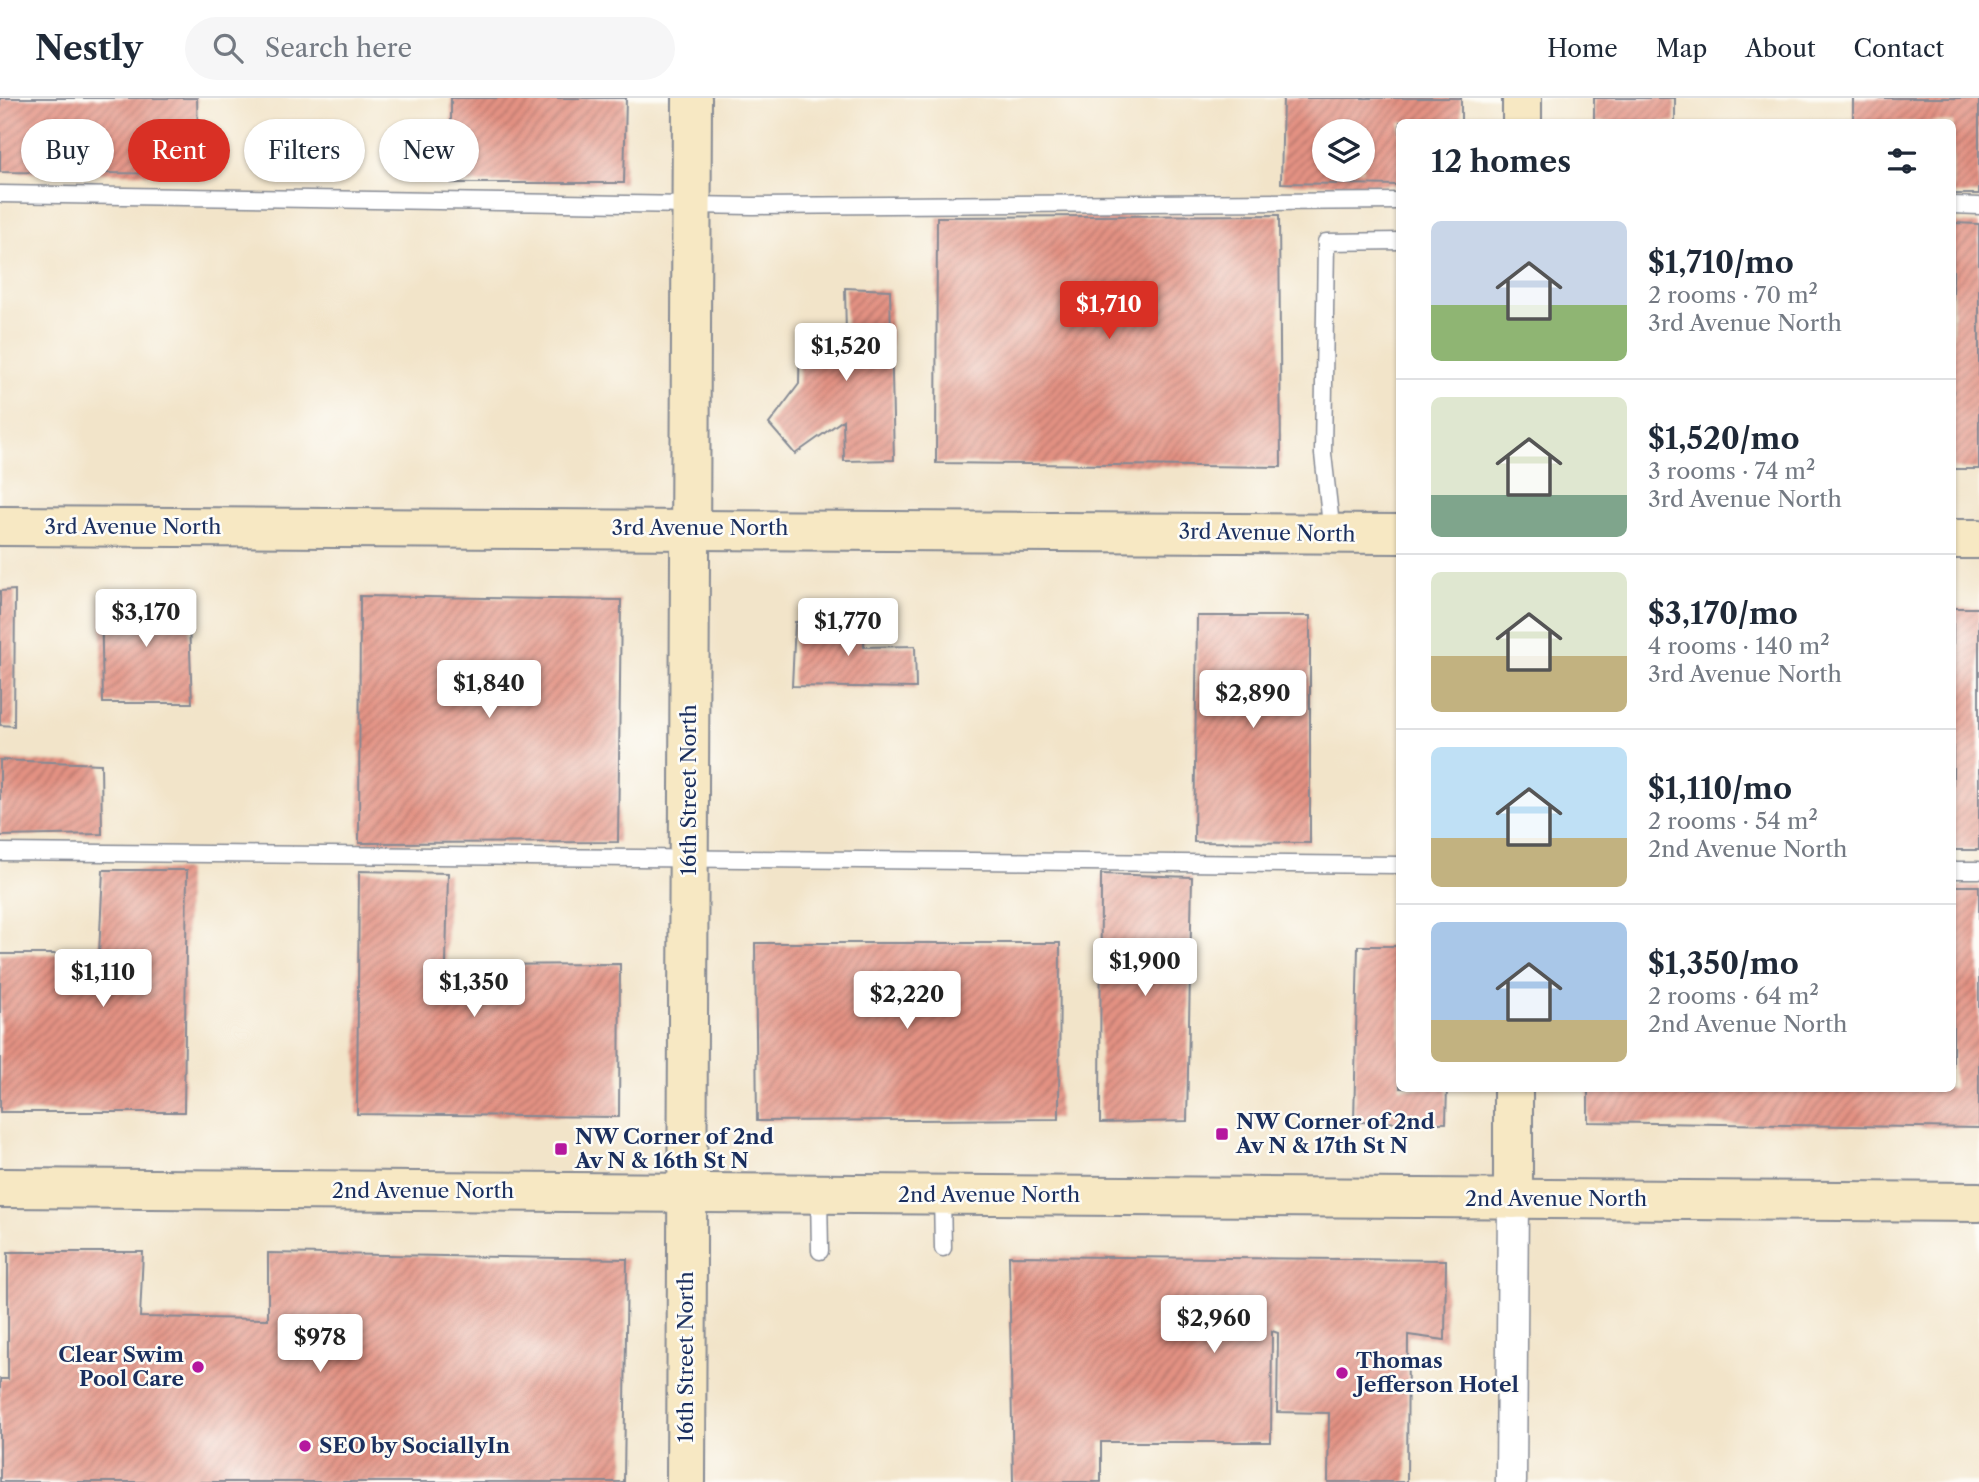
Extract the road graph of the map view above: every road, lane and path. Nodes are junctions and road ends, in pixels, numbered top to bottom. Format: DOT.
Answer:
graph roads {
  1 [pos="692,98"];
  2 [pos="1522,98"];
  3 [pos="1522,119"];
  4 [pos="0,194"];
  5 [pos="1396,201"];
  6 [pos="692,205"];
  7 [pos="1956,205"];
  8 [pos="1979,206"];
  9 [pos="1396,241"];
  10 [pos="0,526"];
  11 [pos="691,528"];
  12 [pos="1332,534"];
  13 [pos="1396,534"];
  14 [pos="1956,539"];
  15 [pos="1979,539"];
  16 [pos="0,852"];
  17 [pos="689,858"];
  18 [pos="1396,865"];
  19 [pos="1956,870"];
  20 [pos="1979,870"];
  21 [pos="1513,1092"];
  22 [pos="0,1188"];
  23 [pos="688,1192"];
  24 [pos="819,1194"];
  25 [pos="942,1195"];
  26 [pos="1513,1199"];
  27 [pos="1979,1202"];
  28 [pos="943,1248"];
  29 [pos="820,1251"];
  30 [pos="686,1482"];
  31 [pos="1511,1482"];
  1 -- 6 [label="main road, 16th Street North"];
  2 -- 3 [label="main road"];
  4 -- 6 [label="lane"];
  5 -- 6 [label="lane"];
  6 -- 11 [label="main road, 16th Street North"];
  7 -- 8 [label="lane"];
  9 -- 12 [label="lane"];
  10 -- 11 [label="main road, 3rd Avenue North"];
  11 -- 12 [label="main road, 3rd Avenue North"];
  11 -- 17 [label="main road, 16th Street North"];
  12 -- 13 [label="main road, 3rd Avenue North"];
  14 -- 15 [label="main road"];
  16 -- 17 [label="lane"];
  17 -- 18 [label="lane"];
  17 -- 23 [label="main road, 16th Street North"];
  19 -- 20 [label="lane"];
  21 -- 26 [label="main road"];
  22 -- 23 [label="main road, 2nd Avenue North"];
  23 -- 24 [label="main road, 2nd Avenue North"];
  23 -- 30 [label="main road, 16th Street North"];
  24 -- 25 [label="main road, 2nd Avenue North"];
  24 -- 29 [label="lane"];
  25 -- 26 [label="main road, 2nd Avenue North"];
  25 -- 28 [label="lane"];
  26 -- 27 [label="main road, 2nd Avenue North"];
  26 -- 31 [label="street"];
}
